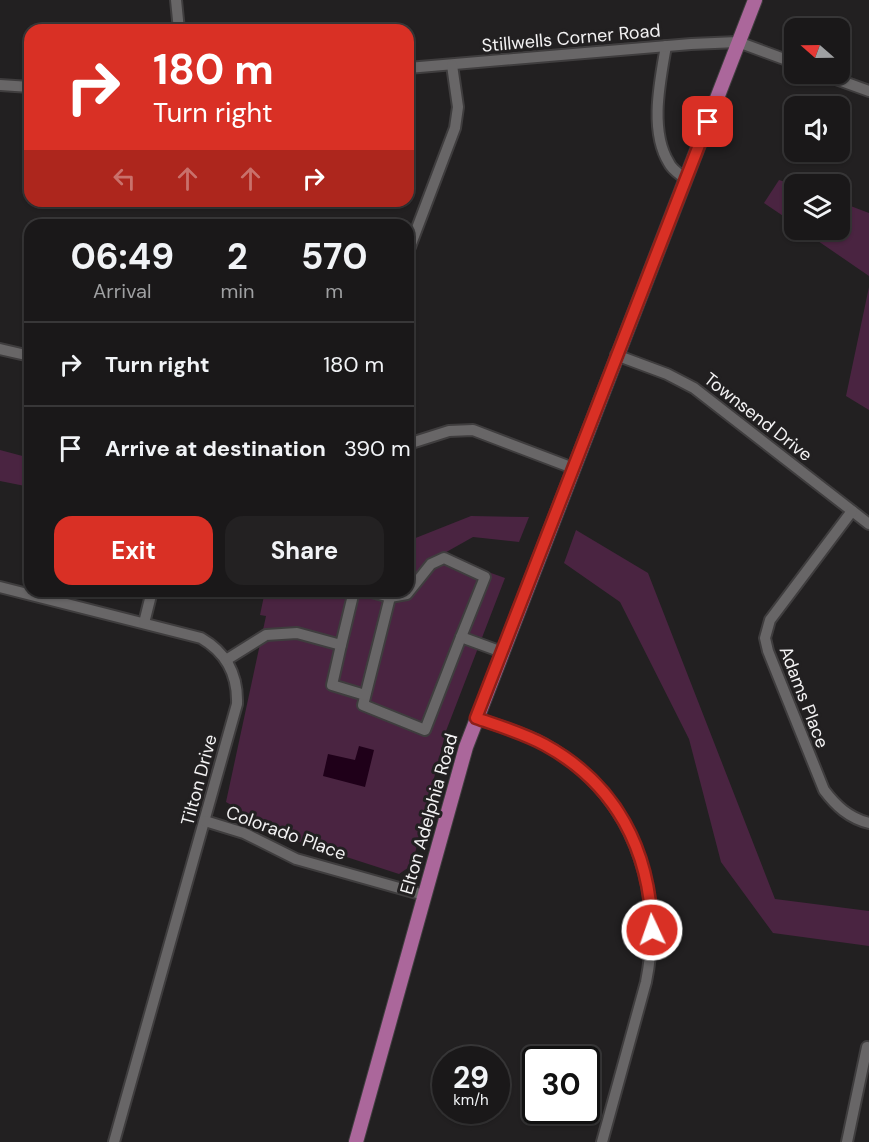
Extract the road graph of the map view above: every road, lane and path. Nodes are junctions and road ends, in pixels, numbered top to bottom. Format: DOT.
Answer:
graph roads {
  1 [pos="176,0"];
  2 [pos="755,0"];
  3 [pos="178,24"];
  4 [pos="738,42"];
  5 [pos="666,46"];
  6 [pos="784,59"];
  7 [pos="452,65"];
  8 [pos="414,68"];
  9 [pos="850,84"];
  10 [pos="0,85"];
  11 [pos="24,87"];
  12 [pos="869,91"];
  13 [pos="686,179"];
  14 [pos="414,236"];
  15 [pos="0,349"];
  16 [pos="24,355"];
  17 [pos="616,355"];
  18 [pos="414,442"];
  19 [pos="573,468"];
  20 [pos="852,511"];
  21 [pos="869,524"];
  22 [pos="414,585"];
  23 [pos="0,590"];
  24 [pos="24,596"];
  25 [pos="31,597"];
  26 [pos="150,597"];
  27 [pos="353,597"];
  28 [pos="390,597"];
  29 [pos="144,623"];
  30 [pos="461,637"];
  31 [pos="341,645"];
  32 [pos="502,652"];
  33 [pos="226,660"];
  34 [pos="365,695"];
  35 [pos="476,718"];
  36 [pos="205,821"];
  37 [pos="869,823"];
  38 [pos="424,895"];
  39 [pos="867,1047"];
  40 [pos="114,1142"];
  41 [pos="356,1142"];
  42 [pos="602,1142"];
  43 [pos="847,1142"];
  1 -- 3 [label="street"];
  2 -- 4 [label="main road, Elton Adelphia Road"];
  4 -- 5 [label="street, Stillwells Corner Road"];
  4 -- 6 [label="street"];
  4 -- 13 [label="main road, Elton Adelphia Road"];
  5 -- 7 [label="street, Stillwells Corner Road"];
  5 -- 13 [label="street"];
  7 -- 8 [label="street, Stillwells Corner Road"];
  7 -- 14 [label="street"];
  9 -- 12 [label="street"];
  10 -- 11 [label="street"];
  13 -- 17 [label="main road, Elton Adelphia Road"];
  15 -- 16 [label="street"];
  17 -- 19 [label="main road, Elton Adelphia Road"];
  17 -- 20 [label="street, Townsend Drive"];
  18 -- 19 [label="street"];
  19 -- 32 [label="main road, Elton Adelphia Road"];
  20 -- 21 [label="street, Townsend Drive"];
  20 -- 37 [label="street, Adams Place"];
  22 -- 30 [label="street"];
  23 -- 24 [label="street, Tilton Drive"];
  25 -- 29 [label="street, Tilton Drive"];
  26 -- 29 [label="street"];
  27 -- 31 [label="street"];
  28 -- 34 [label="street"];
  29 -- 33 [label="street, Tilton Drive"];
  30 -- 32 [label="street"];
  30 -- 34 [label="street"];
  31 -- 33 [label="street"];
  31 -- 34 [label="street"];
  32 -- 35 [label="main road, Elton Adelphia Road"];
  33 -- 36 [label="street, Tilton Drive"];
  35 -- 38 [label="main road, Elton Adelphia Road"];
  35 -- 42 [label="street"];
  36 -- 38 [label="street, Colorado Place"];
  36 -- 40 [label="street, Tilton Drive"];
  38 -- 41 [label="main road, Elton Adelphia Road"];
  39 -- 43 [label="street"];
}
